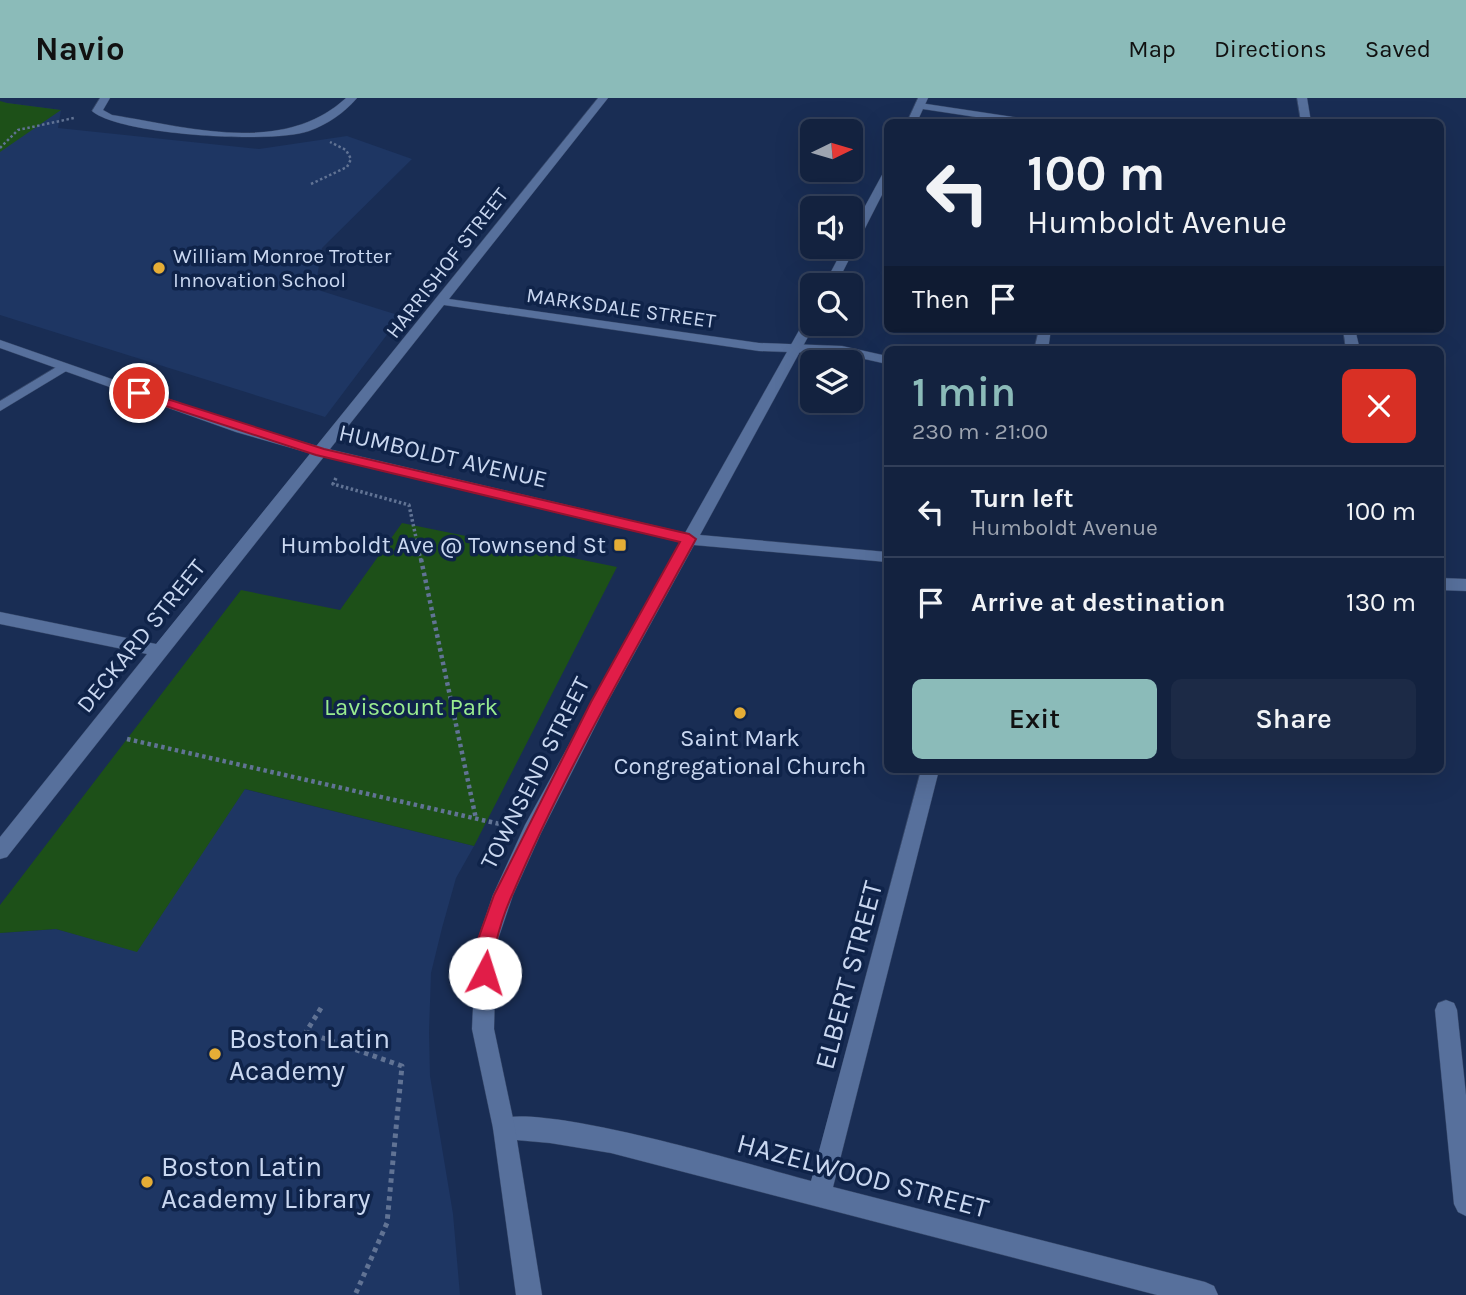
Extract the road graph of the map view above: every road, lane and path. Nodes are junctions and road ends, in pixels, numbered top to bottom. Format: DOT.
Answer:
graph roads {
  1 [pos="105,98"];
  2 [pos="352,98"];
  3 [pos="603,98"];
  4 [pos="1302,98"];
  5 [pos="922,102"];
  6 [pos="97,111"];
  7 [pos="914,119"];
  8 [pos="1010,119"];
  9 [pos="1306,119"];
  10 [pos="300,130"];
  11 [pos="0,148"];
  12 [pos="884,180"];
  13 [pos="311,184"];
  14 [pos="863,221"];
  15 [pos="440,301"];
  16 [pos="803,336"];
  17 [pos="0,344"];
  18 [pos="797,347"];
  19 [pos="884,359"];
  20 [pos="63,367"];
  21 [pos="0,407"];
  22 [pos="321,452"];
  23 [pos="343,458"];
  24 [pos="689,539"];
  25 [pos="884,557"];
  26 [pos="1444,584"];
  27 [pos="1466,585"];
  28 [pos="0,618"];
  29 [pos="161,651"];
  30 [pos="96,732"];
  31 [pos="929,773"];
  32 [pos="476,819"];
  33 [pos="532,831"];
  34 [pos="0,851"];
  35 [pos="321,1008"];
  36 [pos="1446,1010"];
  37 [pos="504,1128"];
  38 [pos="819,1194"];
  39 [pos="1466,1204"];
  40 [pos="355,1295"];
  41 [pos="529,1295"];
  42 [pos="1205,1295"];
  1 -- 6 [label="street"];
  2 -- 10 [label="street"];
  3 -- 15 [label="street, HARRISHOF STREET"];
  4 -- 9 [label="street"];
  5 -- 7 [label="street"];
  5 -- 8 [label="street"];
  6 -- 10 [label="street"];
  6 -- 11 [label="path"];
  10 -- 13 [label="path"];
  12 -- 14 [label="street"];
  15 -- 18 [label="street, MARKSDALE STREET"];
  15 -- 22 [label="street, HARRISHOF STREET"];
  16 -- 18 [label="street, TOWNSEND STREET"];
  17 -- 20 [label="street, HUMBOLDT AVENUE"];
  18 -- 19 [label="street, MARKSDALE STREET"];
  18 -- 24 [label="street, TOWNSEND STREET"];
  20 -- 21 [label="street"];
  20 -- 22 [label="street, HUMBOLDT AVENUE"];
  22 -- 23 [label="street, HUMBOLDT AVENUE"];
  22 -- 29 [label="street, DECKARD STREET"];
  23 -- 24 [label="street, HUMBOLDT AVENUE"];
  23 -- 32 [label="path"];
  24 -- 25 [label="street, HUMBOLDT AVENUE"];
  24 -- 33 [label="street, TOWNSEND STREET"];
  26 -- 27 [label="street"];
  28 -- 29 [label="street"];
  29 -- 30 [label="street, DECKARD STREET"];
  30 -- 32 [label="path"];
  30 -- 34 [label="street, DECKARD STREET"];
  31 -- 38 [label="street, ELBERT STREET"];
  32 -- 33 [label="path"];
  33 -- 37 [label="street, TOWNSEND STREET"];
  35 -- 40 [label="path"];
  36 -- 39 [label="street"];
  37 -- 38 [label="street, HAZELWOOD STREET"];
  37 -- 41 [label="street, TOWNSEND STREET"];
  38 -- 42 [label="street, HAZELWOOD STREET"];
}
